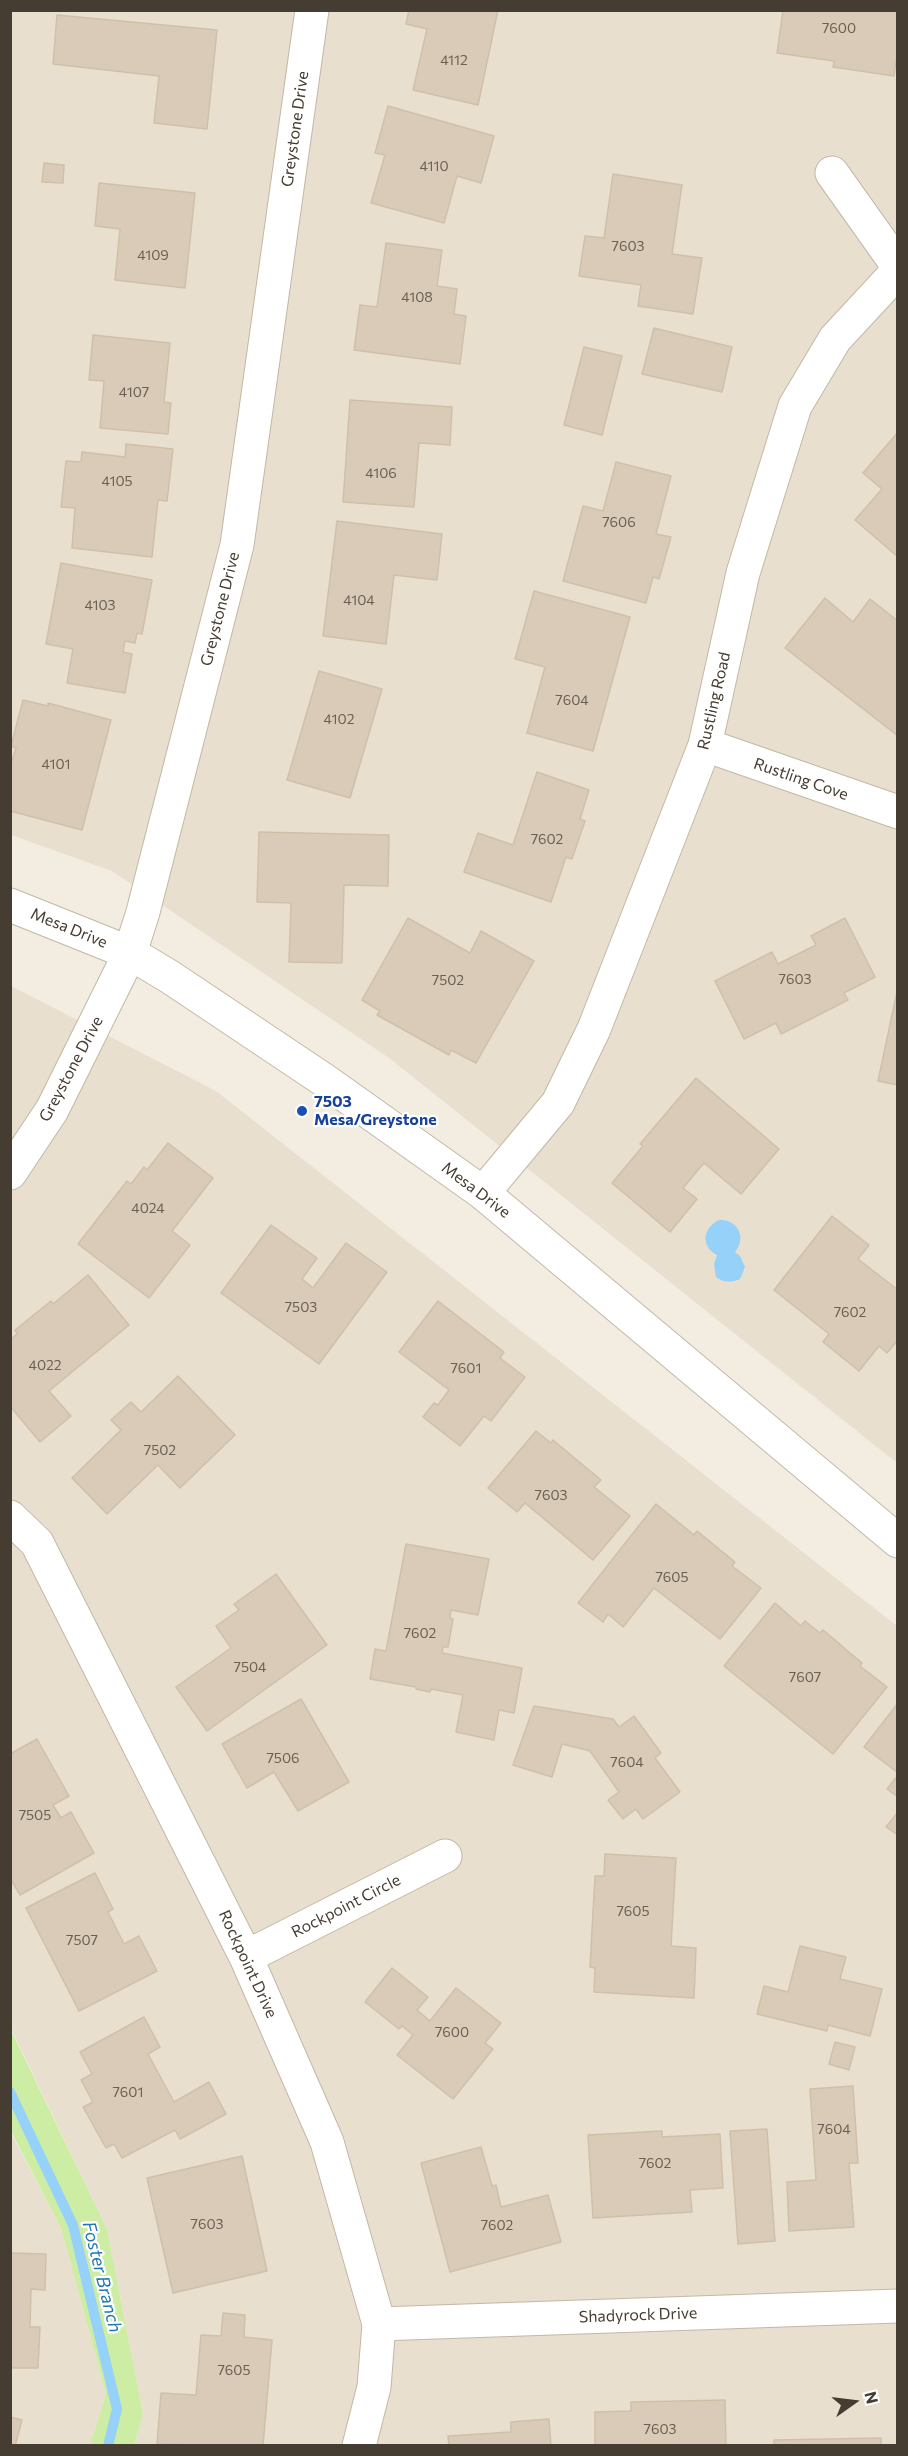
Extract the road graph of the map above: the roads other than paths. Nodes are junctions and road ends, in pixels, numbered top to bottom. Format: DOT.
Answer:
graph roads {
  1 [pos="312,10"];
  2 [pos="832,174"];
  3 [pos="897,266"];
  4 [pos="897,271"];
  5 [pos="705,745"];
  6 [pos="897,812"];
  7 [pos="10,905"];
  8 [pos="130,953"];
  9 [pos="10,1173"];
  10 [pos="483,1193"];
  11 [pos="10,1517"];
  12 [pos="897,1541"];
  13 [pos="445,1856"];
  14 [pos="246,1957"];
  15 [pos="897,2306"];
  16 [pos="379,2324"];
  17 [pos="359,2445"];
  1 -- 8 [label="street, Greystone Drive"];
  2 -- 3 [label="street"];
  4 -- 5 [label="street, Rustling Road"];
  5 -- 6 [label="street, Rustling Cove"];
  5 -- 10 [label="street, Rustling Road"];
  7 -- 8 [label="street, Mesa Drive"];
  8 -- 9 [label="street, Greystone Drive"];
  8 -- 10 [label="street, Mesa Drive"];
  10 -- 12 [label="street, Mesa Drive"];
  11 -- 14 [label="street, Rockpoint Drive"];
  13 -- 14 [label="street, Rockpoint Circle"];
  14 -- 16 [label="street, Rockpoint Drive"];
  15 -- 16 [label="street, Shadyrock Drive"];
  16 -- 17 [label="street, Rockpoint Drive"];
}
